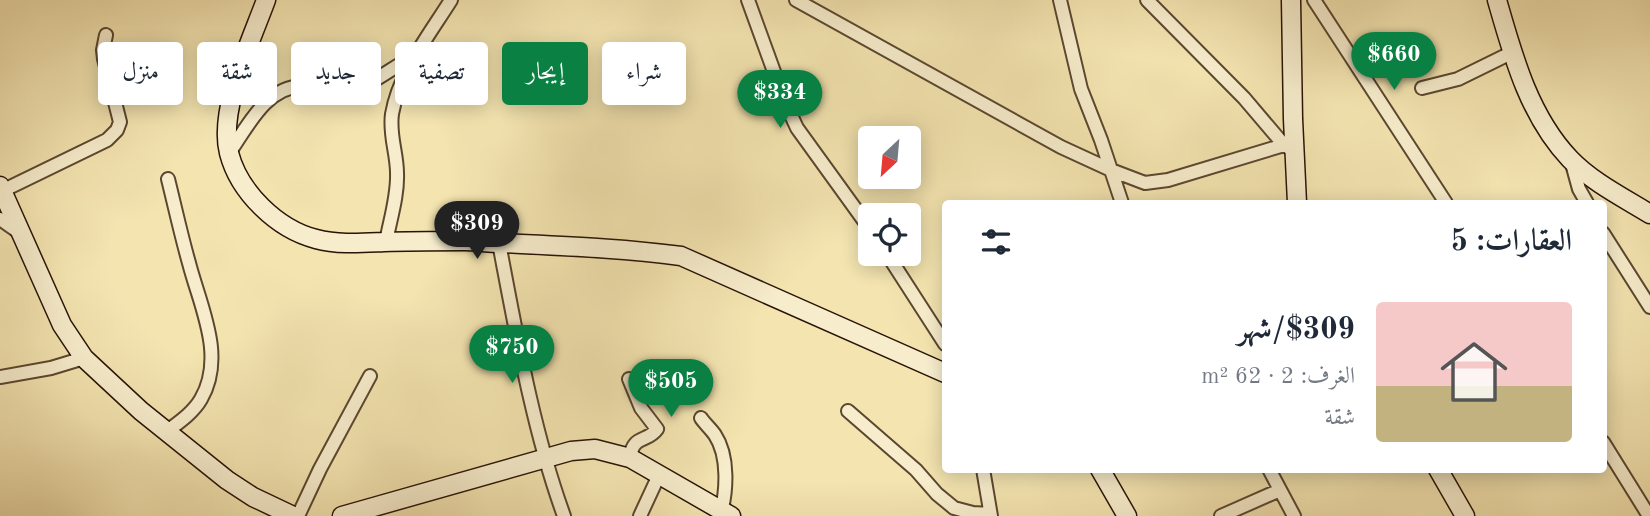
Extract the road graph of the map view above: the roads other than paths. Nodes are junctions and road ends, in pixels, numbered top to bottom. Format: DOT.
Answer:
graph roads {
  1 [pos="266,0"];
  2 [pos="451,0"];
  3 [pos="748,0"];
  4 [pos="796,0"];
  5 [pos="1060,0"];
  6 [pos="1147,0"];
  7 [pos="1292,0"];
  8 [pos="1314,0"];
  9 [pos="1497,0"];
  10 [pos="106,35"];
  11 [pos="424,42"];
  12 [pos="1513,52"];
  13 [pos="395,67"];
  14 [pos="1423,88"];
  15 [pos="395,103"];
  16 [pos="1289,148"];
  17 [pos="229,153"];
  18 [pos="1571,160"];
  19 [pos="1111,170"];
  20 [pos="168,179"];
  21 [pos="1,189"];
  22 [pos="1121,200"];
  23 [pos="1297,200"];
  24 [pos="1444,200"];
  25 [pos="1584,200"];
  26 [pos="858,213"];
  27 [pos="1650,214"];
  28 [pos="0,219"];
  29 [pos="20,233"];
  30 [pos="1607,239"];
  31 [pos="386,242"];
  32 [pos="499,243"];
  33 [pos="895,266"];
  34 [pos="1650,307"];
  35 [pos="942,339"];
  36 [pos="84,358"];
  37 [pos="942,372"];
  38 [pos="370,376"];
  39 [pos="0,377"];
  40 [pos="629,379"];
  41 [pos="848,411"];
  42 [pos="701,418"];
  43 [pos="166,432"];
  44 [pos="1607,448"];
  45 [pos="630,458"];
  46 [pos="546,460"];
  47 [pos="984,473"];
  48 [pos="1102,473"];
  49 [pos="1271,473"];
  50 [pos="1440,473"];
  51 [pos="659,475"];
  52 [pos="1280,490"];
  53 [pos="724,514"];
  54 [pos="991,515"];
  55 [pos="296,516"];
  56 [pos="342,516"];
  57 [pos="564,516"];
  58 [pos="640,516"];
  59 [pos="1128,516"];
  60 [pos="1221,516"];
  61 [pos="1294,516"];
  62 [pos="1465,516"];
  63 [pos="1649,516"];
  1 -- 17 [label="street"];
  2 -- 11 [label="street"];
  3 -- 26 [label="street"];
  4 -- 19 [label="street"];
  5 -- 19 [label="street"];
  6 -- 16 [label="street"];
  7 -- 16 [label="street"];
  8 -- 24 [label="street"];
  9 -- 12 [label="street"];
  10 -- 21 [label="street"];
  12 -- 14 [label="street"];
  12 -- 18 [label="street"];
  13 -- 17 [label="street"];
  15 -- 31 [label="street"];
  16 -- 19 [label="street"];
  16 -- 23 [label="street"];
  17 -- 31 [label="street"];
  18 -- 25 [label="street"];
  18 -- 27 [label="street"];
  19 -- 22 [label="street"];
  20 -- 43 [label="street"];
  21 -- 29 [label="street"];
  28 -- 29 [label="street"];
  29 -- 36 [label="street"];
  30 -- 34 [label="street"];
  31 -- 32 [label="street"];
  32 -- 37 [label="street"];
  32 -- 46 [label="street"];
  33 -- 35 [label="street"];
  36 -- 39 [label="street"];
  36 -- 43 [label="street"];
  38 -- 55 [label="street"];
  40 -- 45 [label="street"];
  41 -- 54 [label="street"];
  42 -- 53 [label="street"];
  43 -- 55 [label="street"];
  44 -- 63 [label="street"];
  45 -- 46 [label="street"];
  45 -- 51 [label="street"];
  46 -- 56 [label="street"];
  46 -- 57 [label="street"];
  47 -- 54 [label="street"];
  48 -- 59 [label="street"];
  49 -- 52 [label="street"];
  50 -- 62 [label="street"];
  51 -- 53 [label="street"];
  51 -- 58 [label="street"];
  52 -- 60 [label="street"];
  52 -- 61 [label="street"];
}
